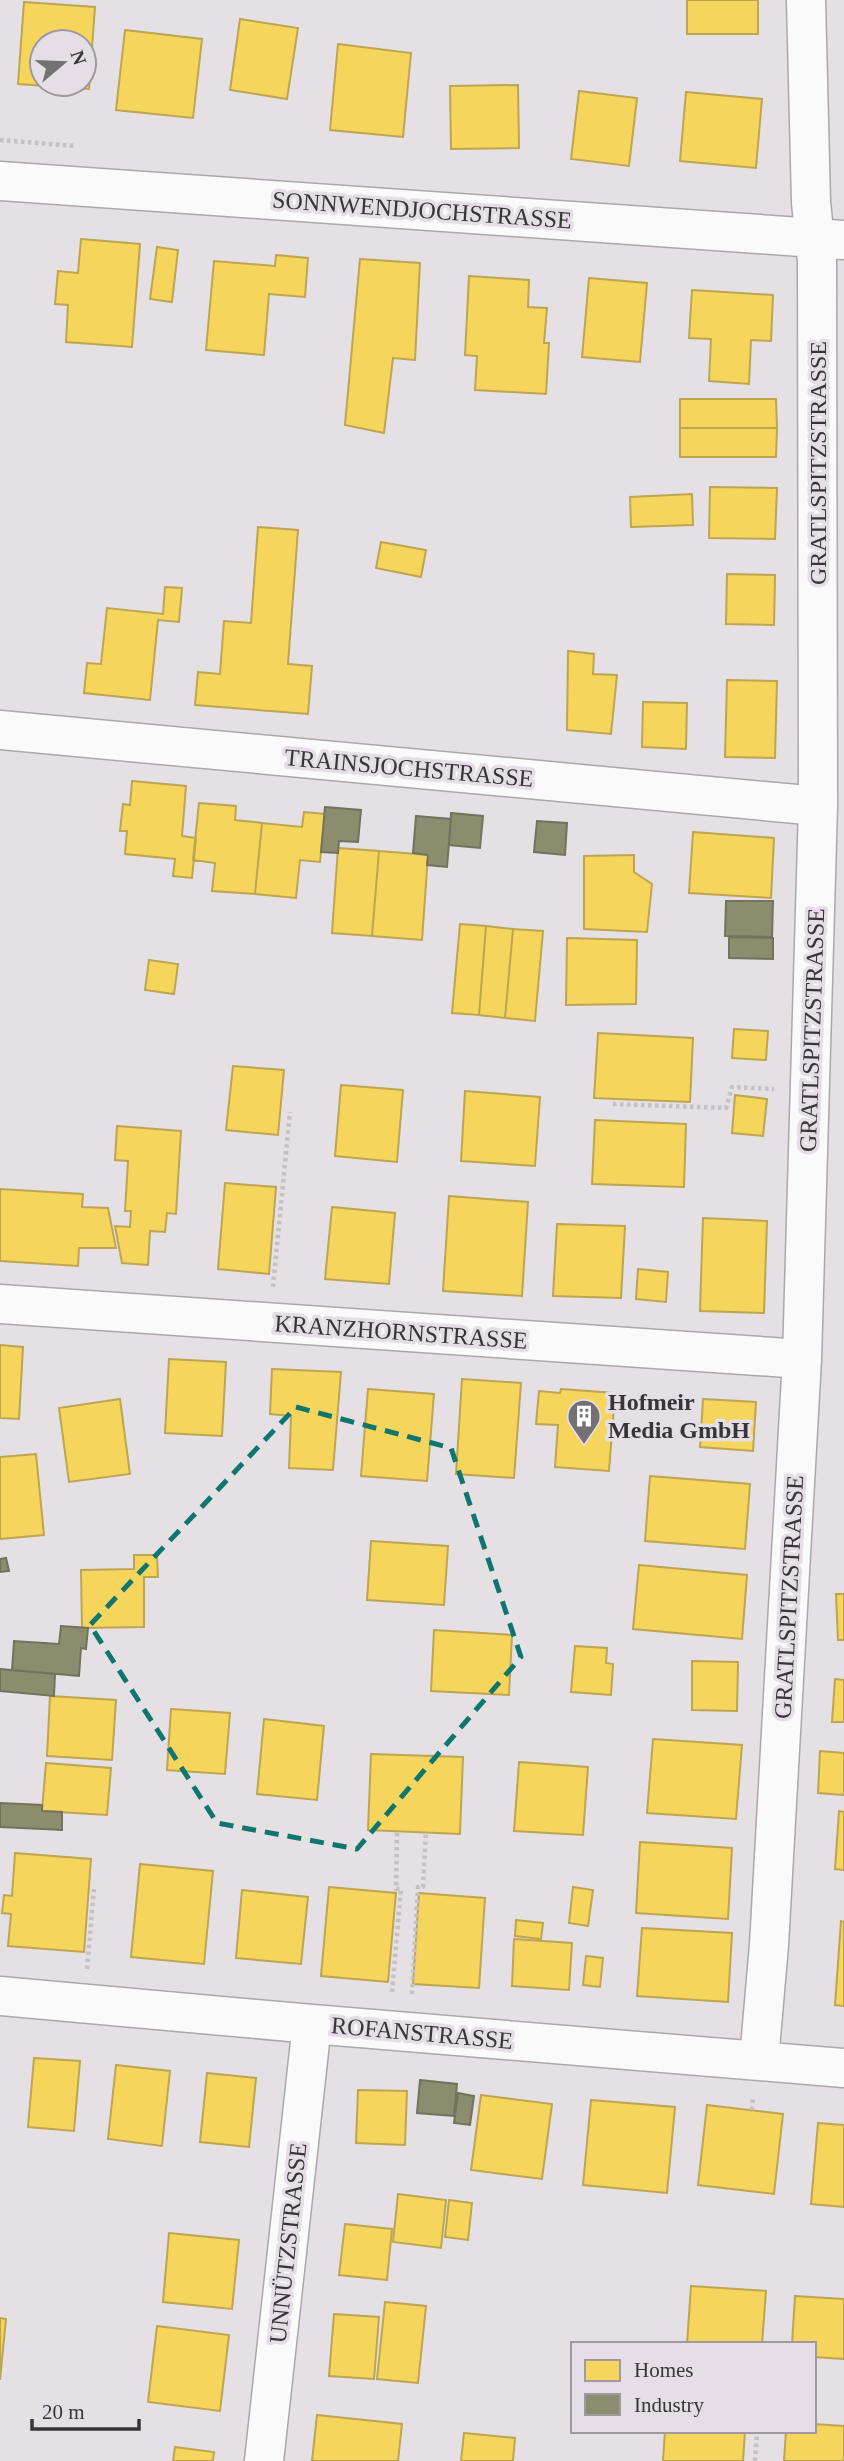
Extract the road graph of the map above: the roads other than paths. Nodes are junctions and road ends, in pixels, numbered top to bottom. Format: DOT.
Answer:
graph roads {
  1 [pos="806,0"];
  2 [pos="0,181"];
  3 [pos="830,238"];
  4 [pos="0,730"];
  5 [pos="818,806"];
  6 [pos="0,1304"];
  7 [pos="802,1359"];
  8 [pos="0,1996"];
  9 [pos="312,2025"];
  10 [pos="759,2060"];
  11 [pos="844,2068"];
  12 [pos="264,2461"];
  1 -- 3 [label="street, GRATLSPITZSTRASSE"];
  2 -- 3 [label="street, SONNWENDJOCHSTRASSE"];
  3 -- 5 [label="street, GRATLSPITZSTRASSE"];
  4 -- 5 [label="street, TRAINSJOCHSTRASSE"];
  5 -- 7 [label="street, GRATLSPITZSTRASSE"];
  6 -- 7 [label="street, KRANZHORNSTRASSE"];
  7 -- 10 [label="street, GRATLSPITZSTRASSE"];
  8 -- 9 [label="street, ROFANSTRASSE"];
  9 -- 10 [label="street, ROFANSTRASSE"];
  9 -- 12 [label="street, UNNÜTZSTRASSE"];
  10 -- 11 [label="street, ROFANSTRASSE"];
}
